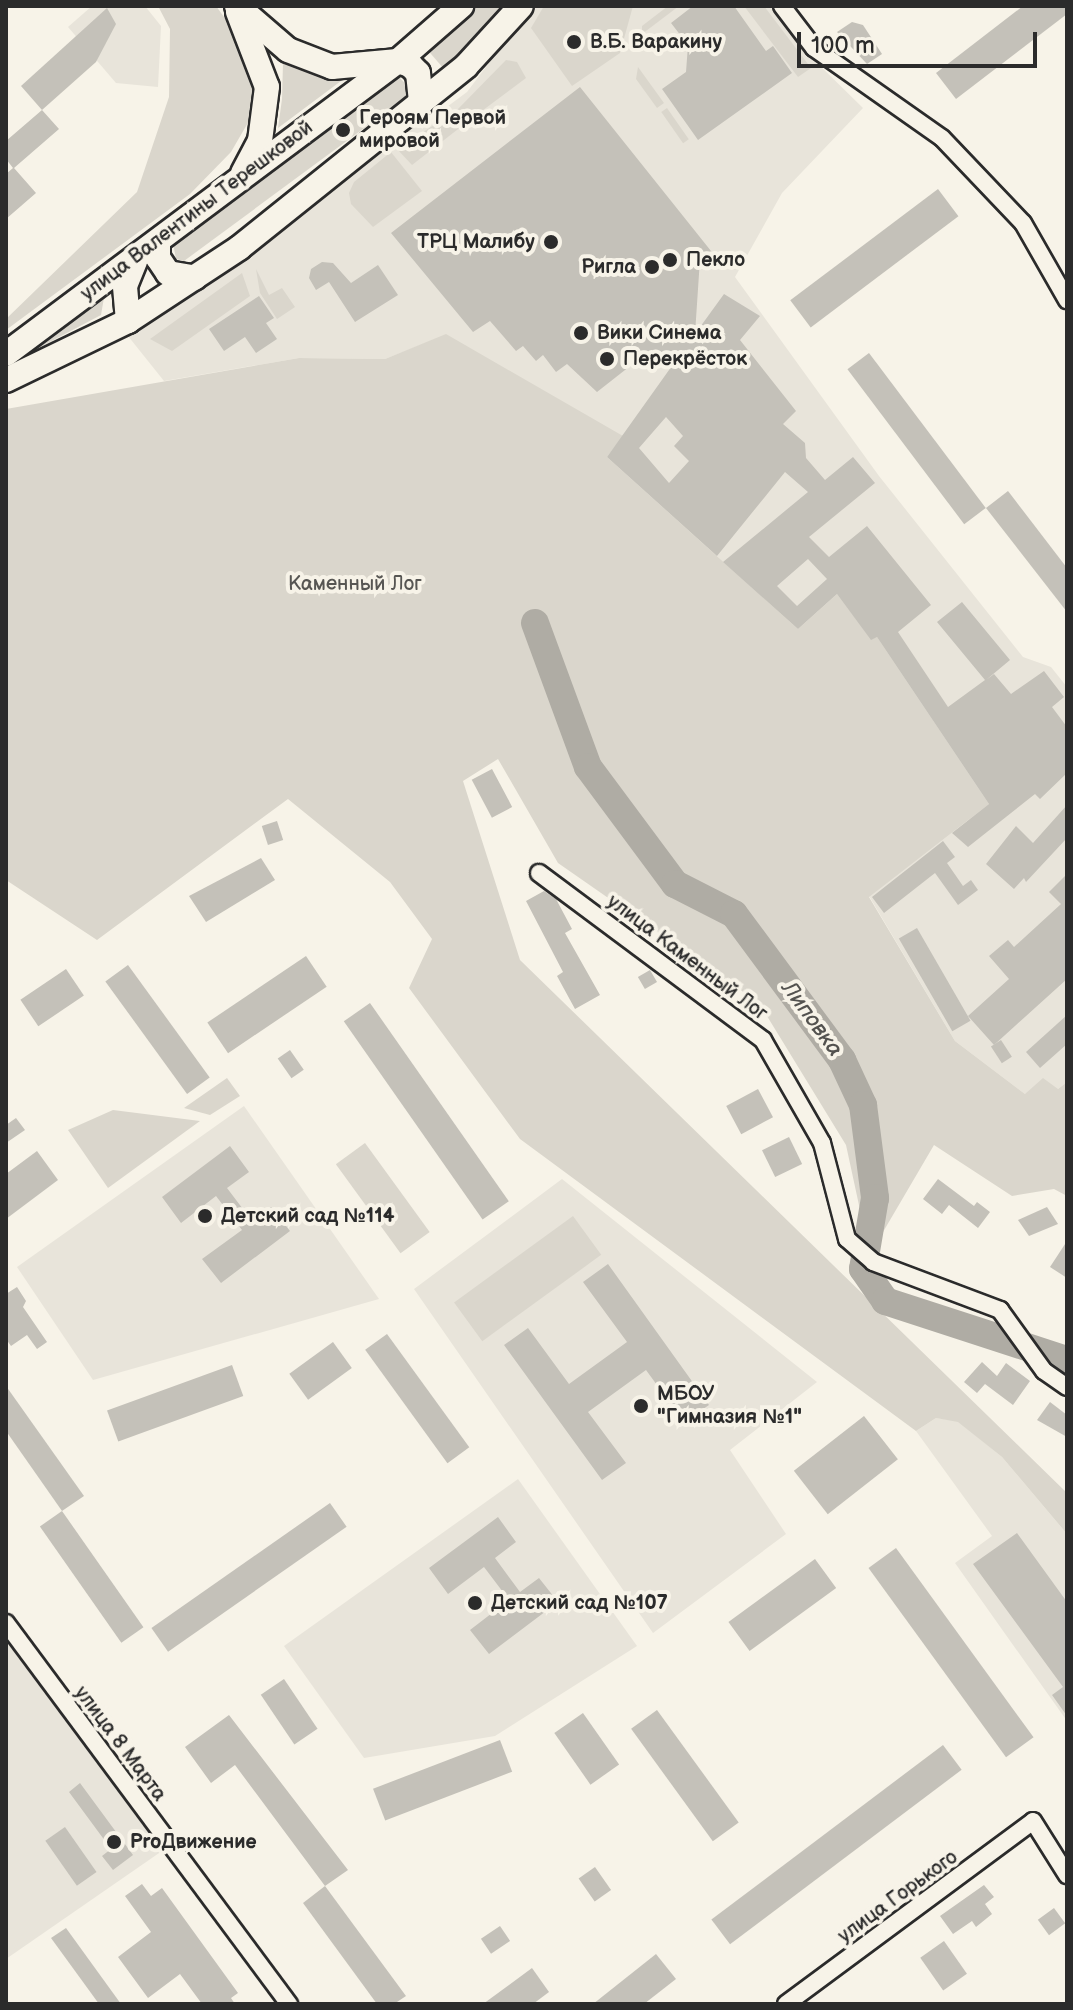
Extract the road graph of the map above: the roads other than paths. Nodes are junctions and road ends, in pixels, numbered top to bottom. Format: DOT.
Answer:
graph roads {
  1 [pos="236,6"];
  2 [pos="461,6"];
  3 [pos="521,6"];
  4 [pos="782,6"];
  5 [pos="398,61"];
  6 [pos="421,103"];
  7 [pos="238,182"];
  8 [pos="158,243"];
  9 [pos="135,261"];
  10 [pos="195,278"];
  11 [pos="1067,300"];
  12 [pos="128,321"];
  13 [pos="6,354"];
  14 [pos="6,380"];
  15 [pos="539,873"];
  16 [pos="1067,1387"];
  17 [pos="6,1623"];
  18 [pos="1067,1875"];
  19 [pos="289,2004"];
  20 [pos="786,2004"];
  1 -- 5 [label="main road"];
  1 -- 7 [label="main road"];
  2 -- 5 [label="main road, улица Валентины Терешковой"];
  3 -- 6 [label="main road"];
  4 -- 11 [label="street"];
  5 -- 6 [label="main road"];
  5 -- 7 [label="main road, улица Валентины Терешковой"];
  6 -- 10 [label="main road"];
  7 -- 8 [label="main road, улица Валентины Терешковой"];
  8 -- 9 [label="main road, улица Валентины Терешковой"];
  8 -- 10 [label="main road"];
  9 -- 12 [label="main road"];
  9 -- 13 [label="main road, улица Валентины Терешковой"];
  10 -- 12 [label="main road"];
  12 -- 14 [label="main road"];
  15 -- 16 [label="street, улица Каменный Лог"];
  17 -- 19 [label="street, улица 8 Марта"];
  18 -- 20 [label="street, улица Горького"];
}
